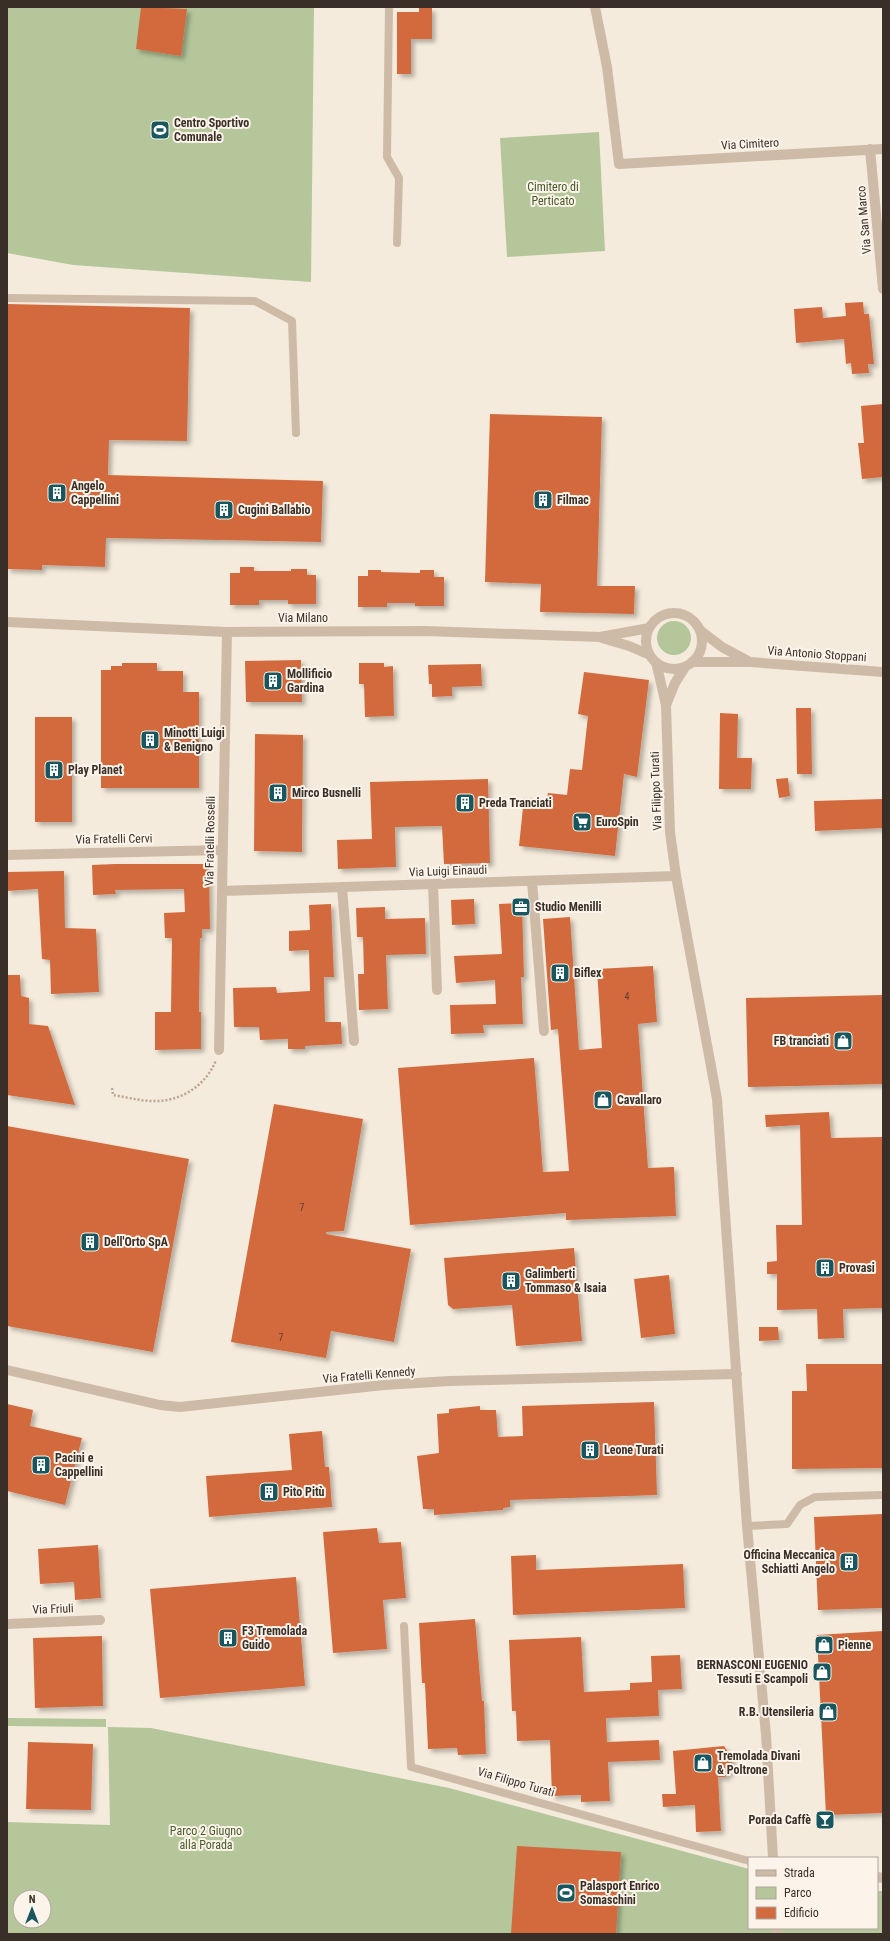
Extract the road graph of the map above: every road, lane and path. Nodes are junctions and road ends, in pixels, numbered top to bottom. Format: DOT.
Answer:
graph roads {
  1 [pos="388,7"];
  2 [pos="595,7"];
  3 [pos="870,149"];
  4 [pos="883,149"];
  5 [pos="397,243"];
  6 [pos="883,289"];
  7 [pos="7,298"];
  8 [pos="296,433"];
  9 [pos="7,622"];
  10 [pos="649,628"];
  11 [pos="701,631"];
  12 [pos="227,632"];
  13 [pos="600,637"];
  14 [pos="653,659"];
  15 [pos="750,662"];
  16 [pos="688,664"];
  17 [pos="883,672"];
  18 [pos="666,705"];
  19 [pos="222,850"];
  20 [pos="7,855"];
  21 [pos="676,876"];
  22 [pos="532,881"];
  23 [pos="433,884"];
  24 [pos="342,887"];
  25 [pos="222,891"];
  26 [pos="437,990"];
  27 [pos="544,1030"];
  28 [pos="354,1041"];
  29 [pos="219,1050"];
  30 [pos="112,1088"];
  31 [pos="7,1370"];
  32 [pos="737,1374"];
  33 [pos="883,1495"];
  34 [pos="747,1526"];
  35 [pos="100,1620"];
  36 [pos="7,1624"];
  37 [pos="404,1626"];
  38 [pos="773,1857"];
  39 [pos="748,1861"];
  1 -- 5 [label="lane"];
  2 -- 3 [label="street, Via Cimitero"];
  3 -- 4 [label="street, Via Cimitero"];
  3 -- 6 [label="street, Via San Marco"];
  7 -- 8 [label="lane"];
  9 -- 12 [label="street, Via Milano"];
  10 -- 11 [label="street"];
  10 -- 13 [label="street, Via Milano"];
  10 -- 14 [label="street"];
  11 -- 15 [label="street, Via Antonio Stoppani"];
  11 -- 16 [label="street"];
  12 -- 13 [label="street, Via Milano"];
  12 -- 19 [label="street, Via Fratelli Rosselli"];
  13 -- 14 [label="street, Via Milano"];
  14 -- 16 [label="street"];
  14 -- 18 [label="street, Via Filippo Turati"];
  15 -- 16 [label="street, Via Antonio Stoppani"];
  15 -- 17 [label="street, Via Antonio Stoppani"];
  16 -- 18 [label="street, Via Filippo Turati"];
  18 -- 21 [label="street, Via Filippo Turati"];
  19 -- 20 [label="street, Via Fratelli Cervi"];
  19 -- 25 [label="street, Via Fratelli Rosselli"];
  21 -- 22 [label="street, Via Luigi Einaudi"];
  21 -- 32 [label="street, Via Filippo Turati"];
  22 -- 23 [label="street, Via Luigi Einaudi"];
  22 -- 27 [label="street"];
  23 -- 24 [label="street, Via Luigi Einaudi"];
  23 -- 26 [label="street"];
  24 -- 25 [label="street, Via Luigi Einaudi"];
  24 -- 28 [label="street"];
  25 -- 29 [label="street, Via Fratelli Rosselli"];
  29 -- 30 [label="path"];
  31 -- 32 [label="street, Via Fratelli Kennedy"];
  32 -- 34 [label="street, Via Filippo Turati"];
  33 -- 34 [label="lane"];
  34 -- 38 [label="street, Via Filippo Turati"];
  35 -- 36 [label="street, Via Friuli"];
  37 -- 39 [label="lane, Via Filippo Turati"];
}
